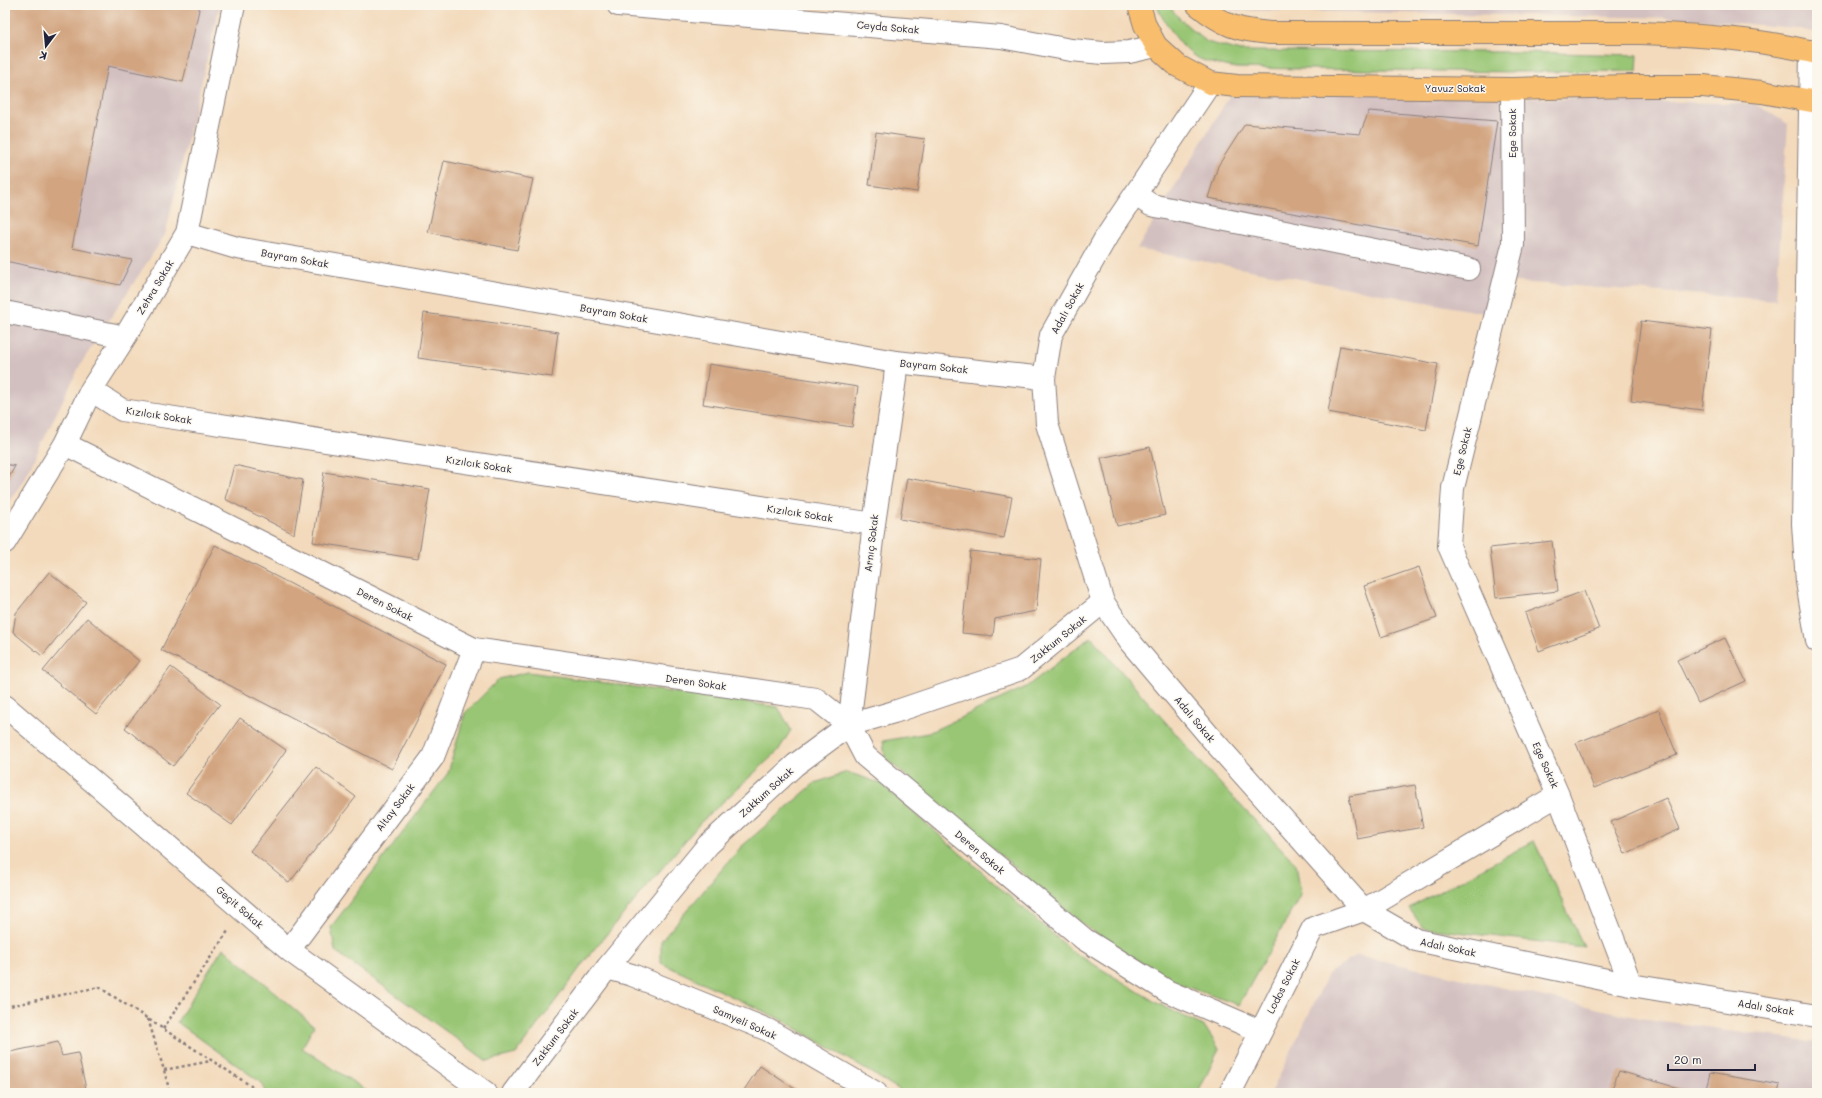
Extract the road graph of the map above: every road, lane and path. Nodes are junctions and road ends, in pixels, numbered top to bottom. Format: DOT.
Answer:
graph roads {
  1 [pos="234,5"];
  2 [pos="618,5"];
  3 [pos="1139,5"];
  4 [pos="1198,5"];
  5 [pos="1156,46"];
  6 [pos="1814,52"];
  7 [pos="1210,83"];
  8 [pos="1512,89"];
  9 [pos="1813,101"];
  10 [pos="1136,195"];
  11 [pos="187,233"];
  12 [pos="1469,269"];
  13 [pos="5,312"];
  14 [pos="125,337"];
  15 [pos="896,362"];
  16 [pos="1044,378"];
  17 [pos="91,390"];
  18 [pos="65,444"];
  19 [pos="874,524"];
  20 [pos="5,542"];
  21 [pos="1103,602"];
  22 [pos="1817,641"];
  23 [pos="474,649"];
  24 [pos="5,706"];
  25 [pos="849,725"];
  26 [pos="1558,794"];
  27 [pos="242,909"];
  28 [pos="1364,910"];
  29 [pos="289,950"];
  30 [pos="607,968"];
  31 [pos="1631,985"];
  32 [pos="5,1007"];
  33 [pos="1817,1016"];
  34 [pos="148,1019"];
  35 [pos="163,1029"];
  36 [pos="1260,1031"];
  37 [pos="212,1061"];
  38 [pos="164,1070"];
  39 [pos="170,1093"];
  40 [pos="253,1093"];
  41 [pos="486,1093"];
  42 [pos="513,1093"];
  43 [pos="876,1093"];
  44 [pos="1230,1093"];
  1 -- 11 [label="street, Zehra Sokak"];
  2 -- 5 [label="street, Ceyda Sokak"];
  3 -- 5 [label="main road, Yavuz Sokak"];
  4 -- 6 [label="main road"];
  5 -- 7 [label="main road, Yavuz Sokak"];
  6 -- 9 [label="street"];
  7 -- 8 [label="main road, Yavuz Sokak"];
  7 -- 10 [label="street, Adalı Sokak"];
  8 -- 9 [label="main road, Yavuz Sokak"];
  8 -- 26 [label="street, Ege Sokak"];
  9 -- 22 [label="street"];
  10 -- 12 [label="street"];
  10 -- 16 [label="street, Adalı Sokak"];
  11 -- 14 [label="street, Zehra Sokak"];
  11 -- 15 [label="street, Bayram Sokak"];
  13 -- 14 [label="street"];
  14 -- 17 [label="street, Zehra Sokak"];
  15 -- 16 [label="street, Bayram Sokak"];
  15 -- 19 [label="street, Arnıç Sokak"];
  16 -- 21 [label="street, Adalı Sokak"];
  17 -- 18 [label="street, Zehra Sokak"];
  17 -- 19 [label="street, Kızılcık Sokak"];
  18 -- 20 [label="street, Zehra Sokak"];
  18 -- 23 [label="street, Deren Sokak"];
  19 -- 25 [label="street, Arnıç Sokak"];
  21 -- 25 [label="street, Zakkum Sokak"];
  21 -- 28 [label="street, Adalı Sokak"];
  23 -- 25 [label="street, Deren Sokak"];
  23 -- 29 [label="street, Altay Sokak"];
  24 -- 27 [label="street, Geçit Sokak"];
  25 -- 30 [label="street, Zakkum Sokak"];
  25 -- 36 [label="street, Deren Sokak"];
  26 -- 28 [label="street, Ege Sokak"];
  26 -- 31 [label="street, Ege Sokak"];
  27 -- 29 [label="street, Geçit Sokak"];
  27 -- 35 [label="path"];
  28 -- 31 [label="street, Adalı Sokak"];
  28 -- 36 [label="street, Lodos Sokak"];
  29 -- 41 [label="street, Geçit Sokak"];
  30 -- 42 [label="street, Zakkum Sokak"];
  30 -- 43 [label="street, Samyeli Sokak"];
  31 -- 33 [label="street, Adalı Sokak"];
  32 -- 34 [label="path"];
  34 -- 35 [label="path"];
  34 -- 38 [label="path"];
  35 -- 37 [label="path"];
  36 -- 44 [label="street, Lodos Sokak"];
  37 -- 38 [label="path"];
  37 -- 40 [label="path"];
  38 -- 39 [label="path"];
}
